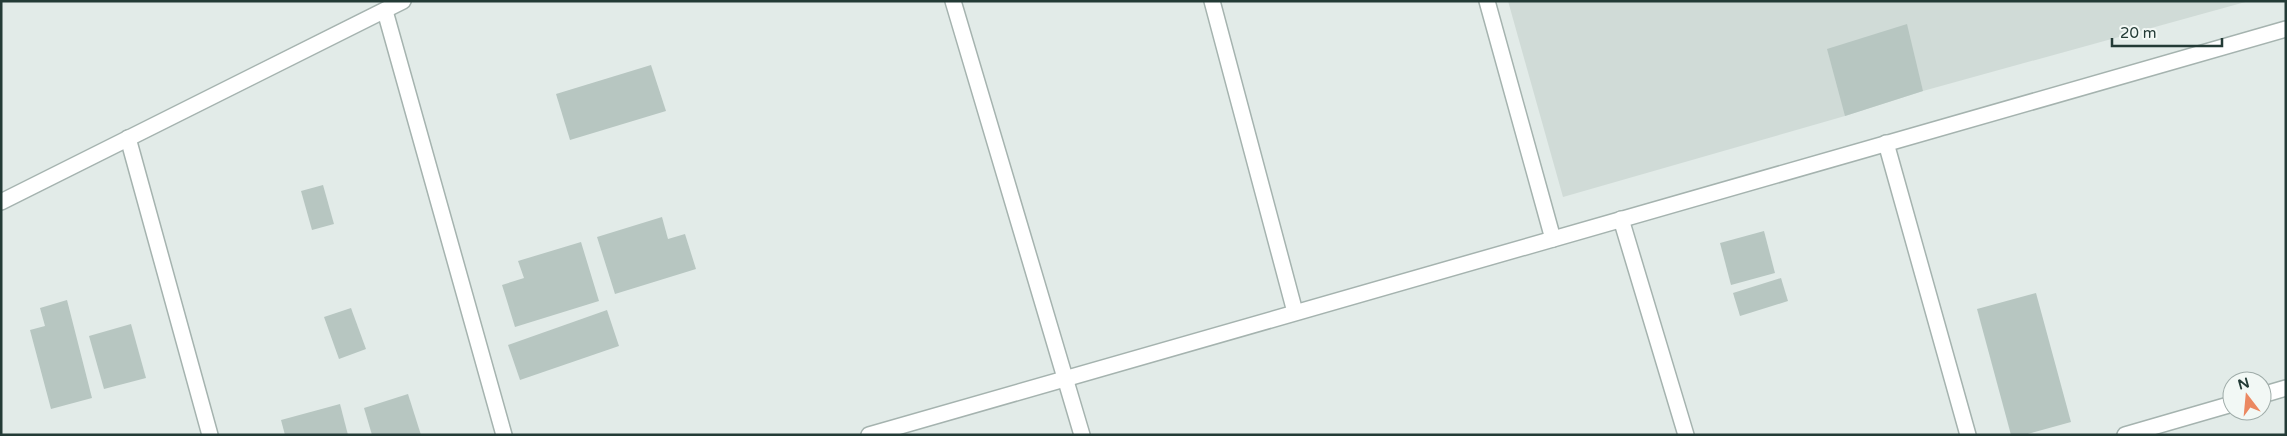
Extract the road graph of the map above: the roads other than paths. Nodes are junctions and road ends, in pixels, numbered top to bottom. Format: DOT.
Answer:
graph roads {
  1 [pos="404,1"];
  2 [pos="953,1"];
  3 [pos="1212,1"];
  4 [pos="1487,1"];
  5 [pos="385,11"];
  6 [pos="2286,29"];
  7 [pos="128,138"];
  8 [pos="1886,143"];
  9 [pos="1,202"];
  10 [pos="1621,219"];
  11 [pos="1552,238"];
  12 [pos="1295,312"];
  13 [pos="1066,378"];
  14 [pos="2286,388"];
  15 [pos="2272,392"];
  16 [pos="2222,407"];
  17 [pos="210,435"];
  18 [pos="504,435"];
  19 [pos="869,435"];
  20 [pos="1082,435"];
  21 [pos="1686,435"];
  22 [pos="1968,435"];
  23 [pos="2126,435"];
  1 -- 5 [label="street"];
  2 -- 13 [label="street"];
  3 -- 12 [label="street"];
  4 -- 11 [label="street"];
  5 -- 7 [label="street"];
  5 -- 18 [label="street"];
  6 -- 8 [label="street"];
  7 -- 9 [label="street"];
  7 -- 17 [label="street"];
  8 -- 10 [label="street"];
  8 -- 22 [label="street"];
  10 -- 11 [label="street"];
  10 -- 21 [label="street"];
  11 -- 12 [label="street"];
  12 -- 13 [label="street"];
  13 -- 19 [label="street"];
  13 -- 20 [label="street"];
  14 -- 15 [label="street"];
  16 -- 23 [label="street"];
}
